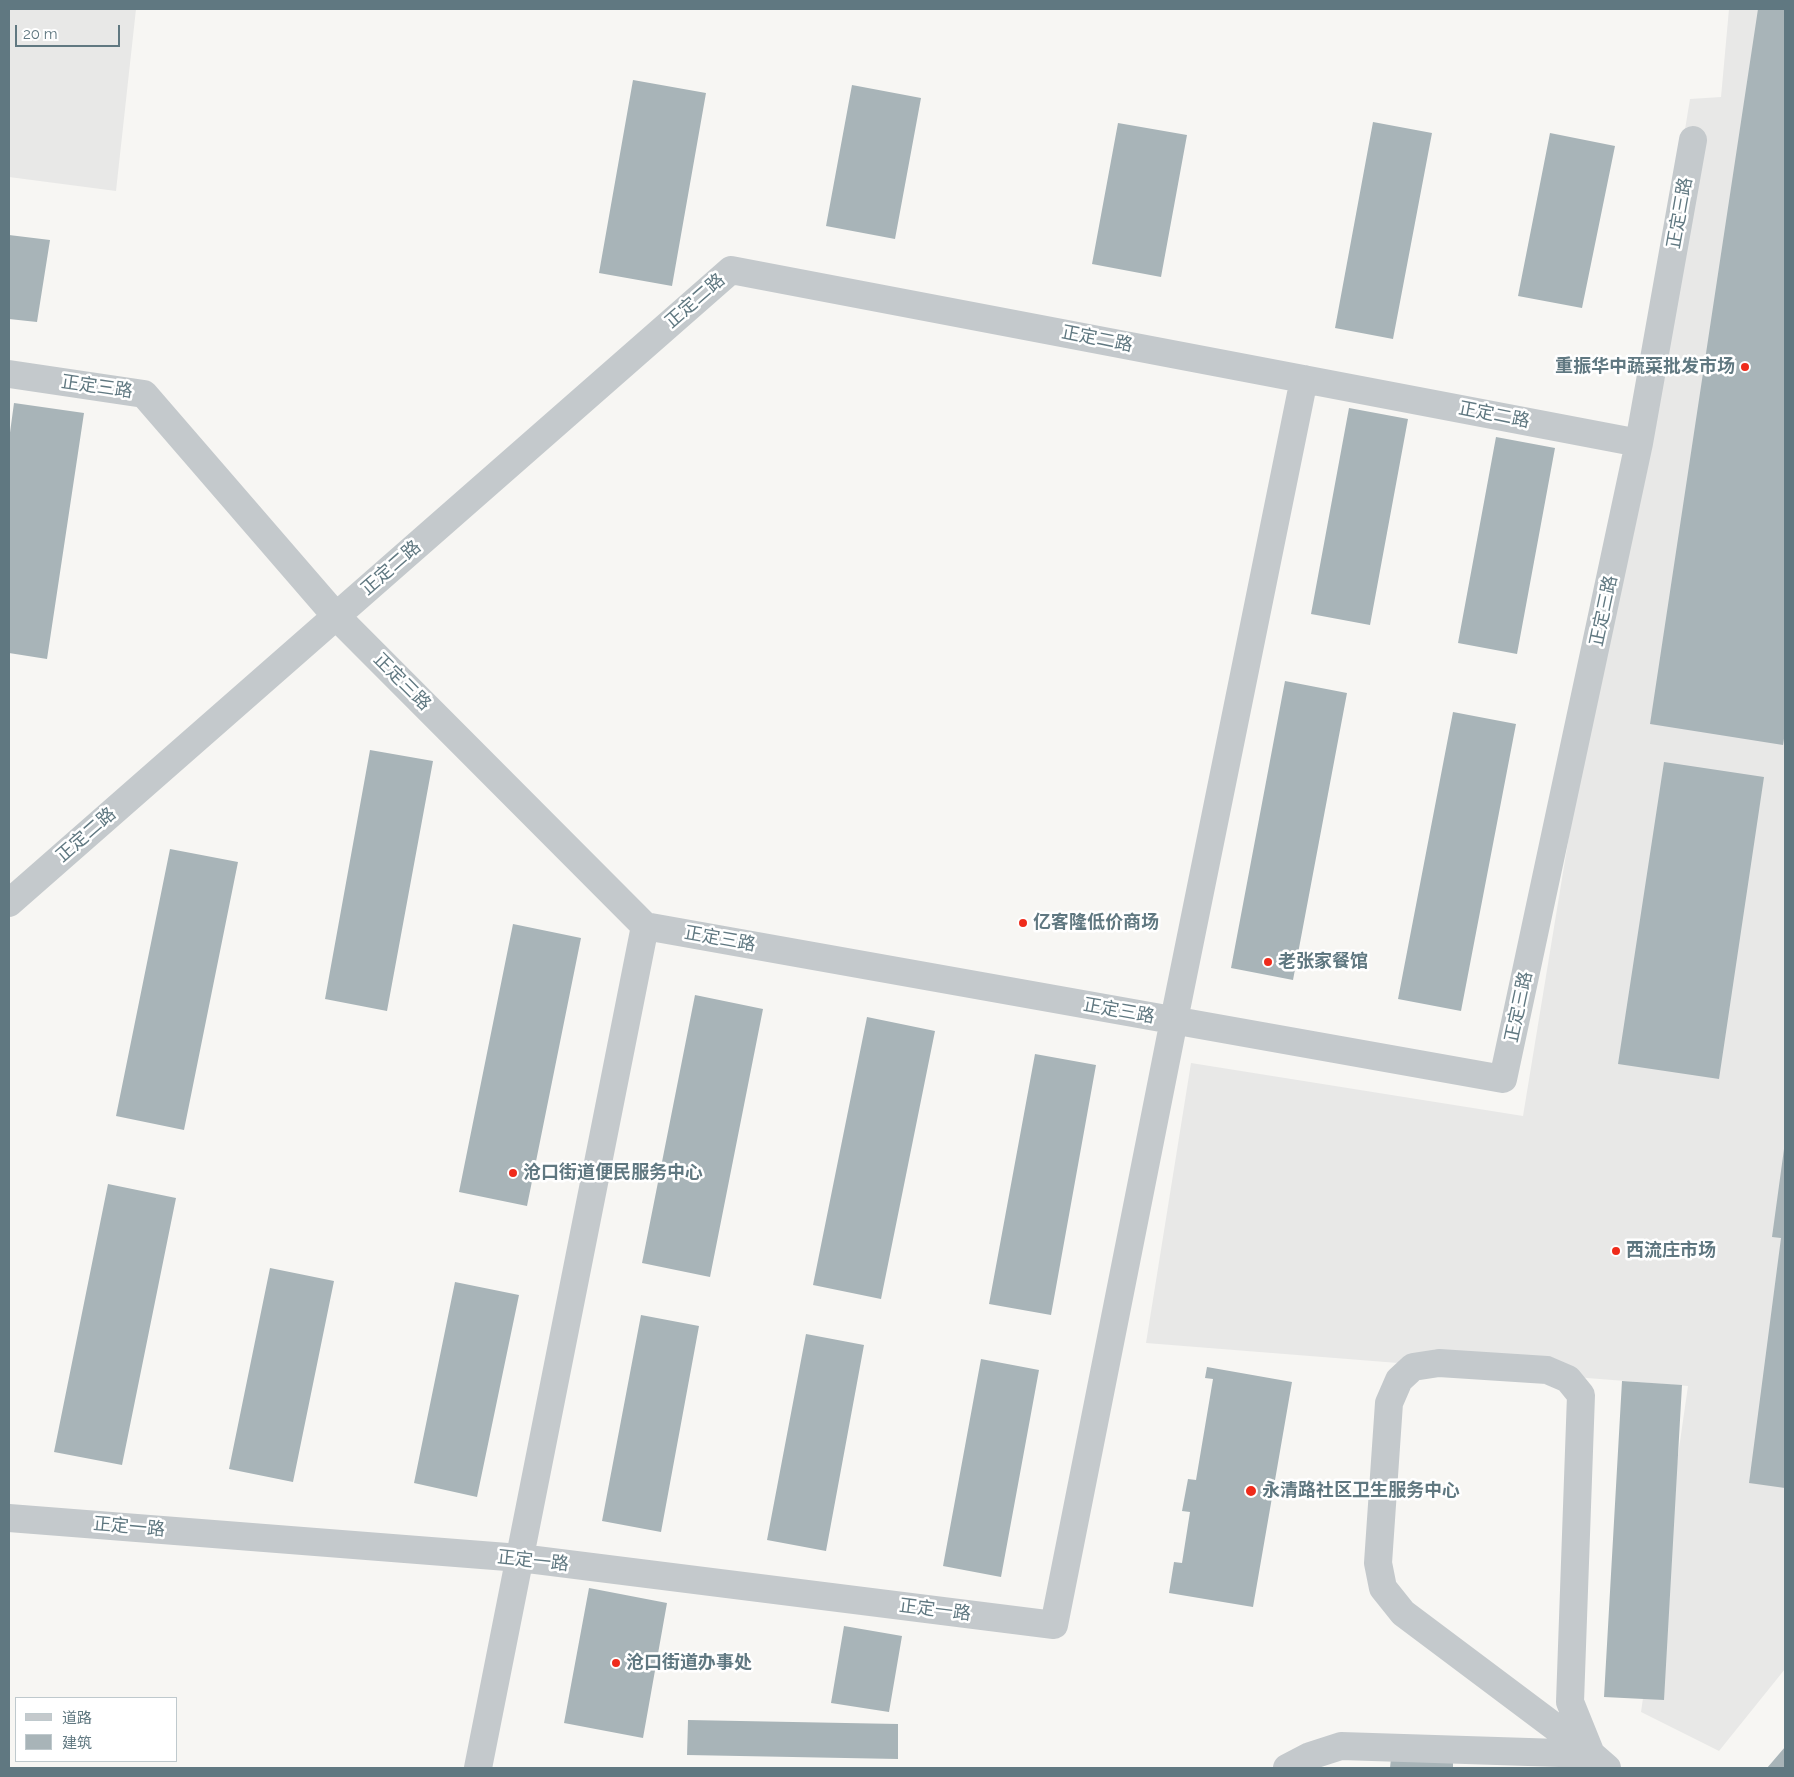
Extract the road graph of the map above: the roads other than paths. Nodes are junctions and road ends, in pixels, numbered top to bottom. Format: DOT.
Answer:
graph roads {
  1 [pos="1693,140"];
  2 [pos="9,374"];
  3 [pos="1304,379"];
  4 [pos="1640,443"];
  5 [pos="336,616"];
  6 [pos="9,903"];
  7 [pos="645,926"];
  8 [pos="1174,1020"];
  9 [pos="9,1518"];
  10 [pos="520,1558"];
  11 [pos="1599,1761"];
  12 [pos="478,1768"];
  13 [pos="1288,1768"];
  1 -- 4 [label="lane, 正定三路"];
  2 -- 5 [label="lane, 正定三路"];
  3 -- 4 [label="lane, 正定二路"];
  3 -- 5 [label="lane, 正定二路"];
  3 -- 8 [label="lane"];
  4 -- 8 [label="lane, 正定三路"];
  5 -- 6 [label="lane, 正定二路"];
  5 -- 7 [label="lane, 正定三路"];
  7 -- 8 [label="lane, 正定三路"];
  7 -- 10 [label="lane"];
  8 -- 10 [label="lane, 正定一路"];
  9 -- 10 [label="lane, 正定一路"];
  10 -- 12 [label="lane"];
  11 -- 11 [label="lane"];
  11 -- 13 [label="lane"];
}
